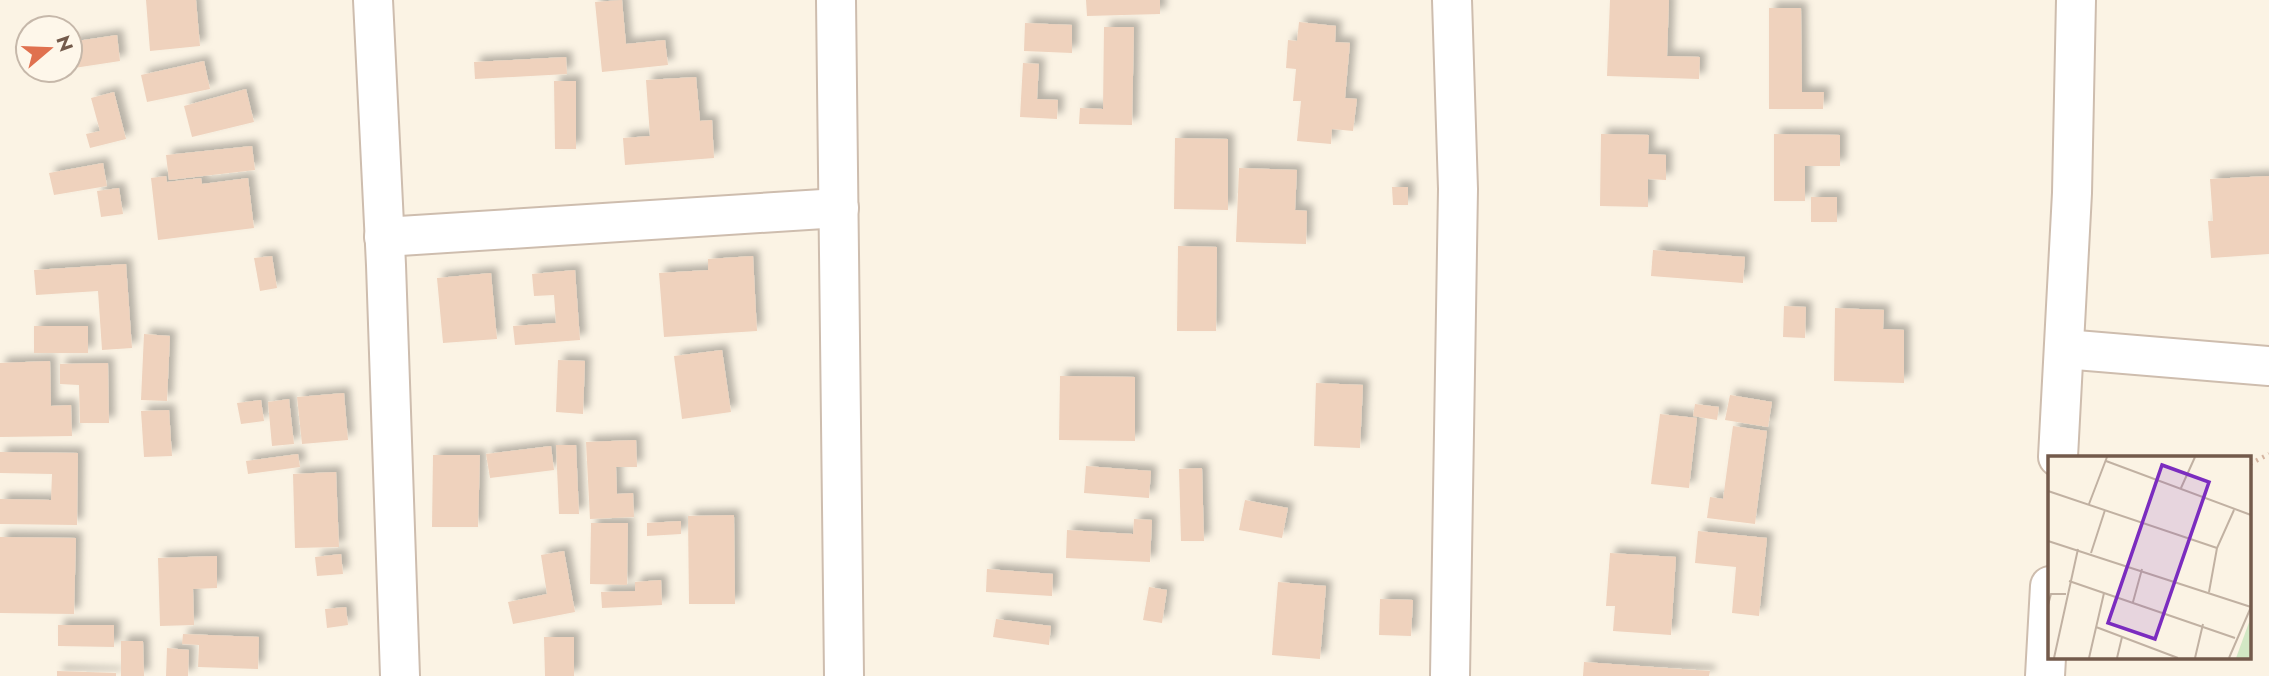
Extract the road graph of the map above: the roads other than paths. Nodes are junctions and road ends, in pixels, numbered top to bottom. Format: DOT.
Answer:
graph roads {
  1 [pos="373,0"];
  2 [pos="836,0"];
  3 [pos="1452,0"];
  4 [pos="2076,0"];
  5 [pos="839,208"];
  6 [pos="384,237"];
  7 [pos="2064,349"];
  8 [pos="2269,366"];
  9 [pos="2058,456"];
  10 [pos="2048,622"];
  11 [pos="400,676"];
  12 [pos="844,676"];
  13 [pos="1450,676"];
  14 [pos="2045,676"];
  1 -- 6 [label="street"];
  2 -- 5 [label="street"];
  3 -- 13 [label="street"];
  4 -- 7 [label="street"];
  5 -- 6 [label="street"];
  5 -- 12 [label="street"];
  6 -- 11 [label="street"];
  7 -- 8 [label="street"];
  7 -- 9 [label="street"];
  10 -- 14 [label="street"];
}
